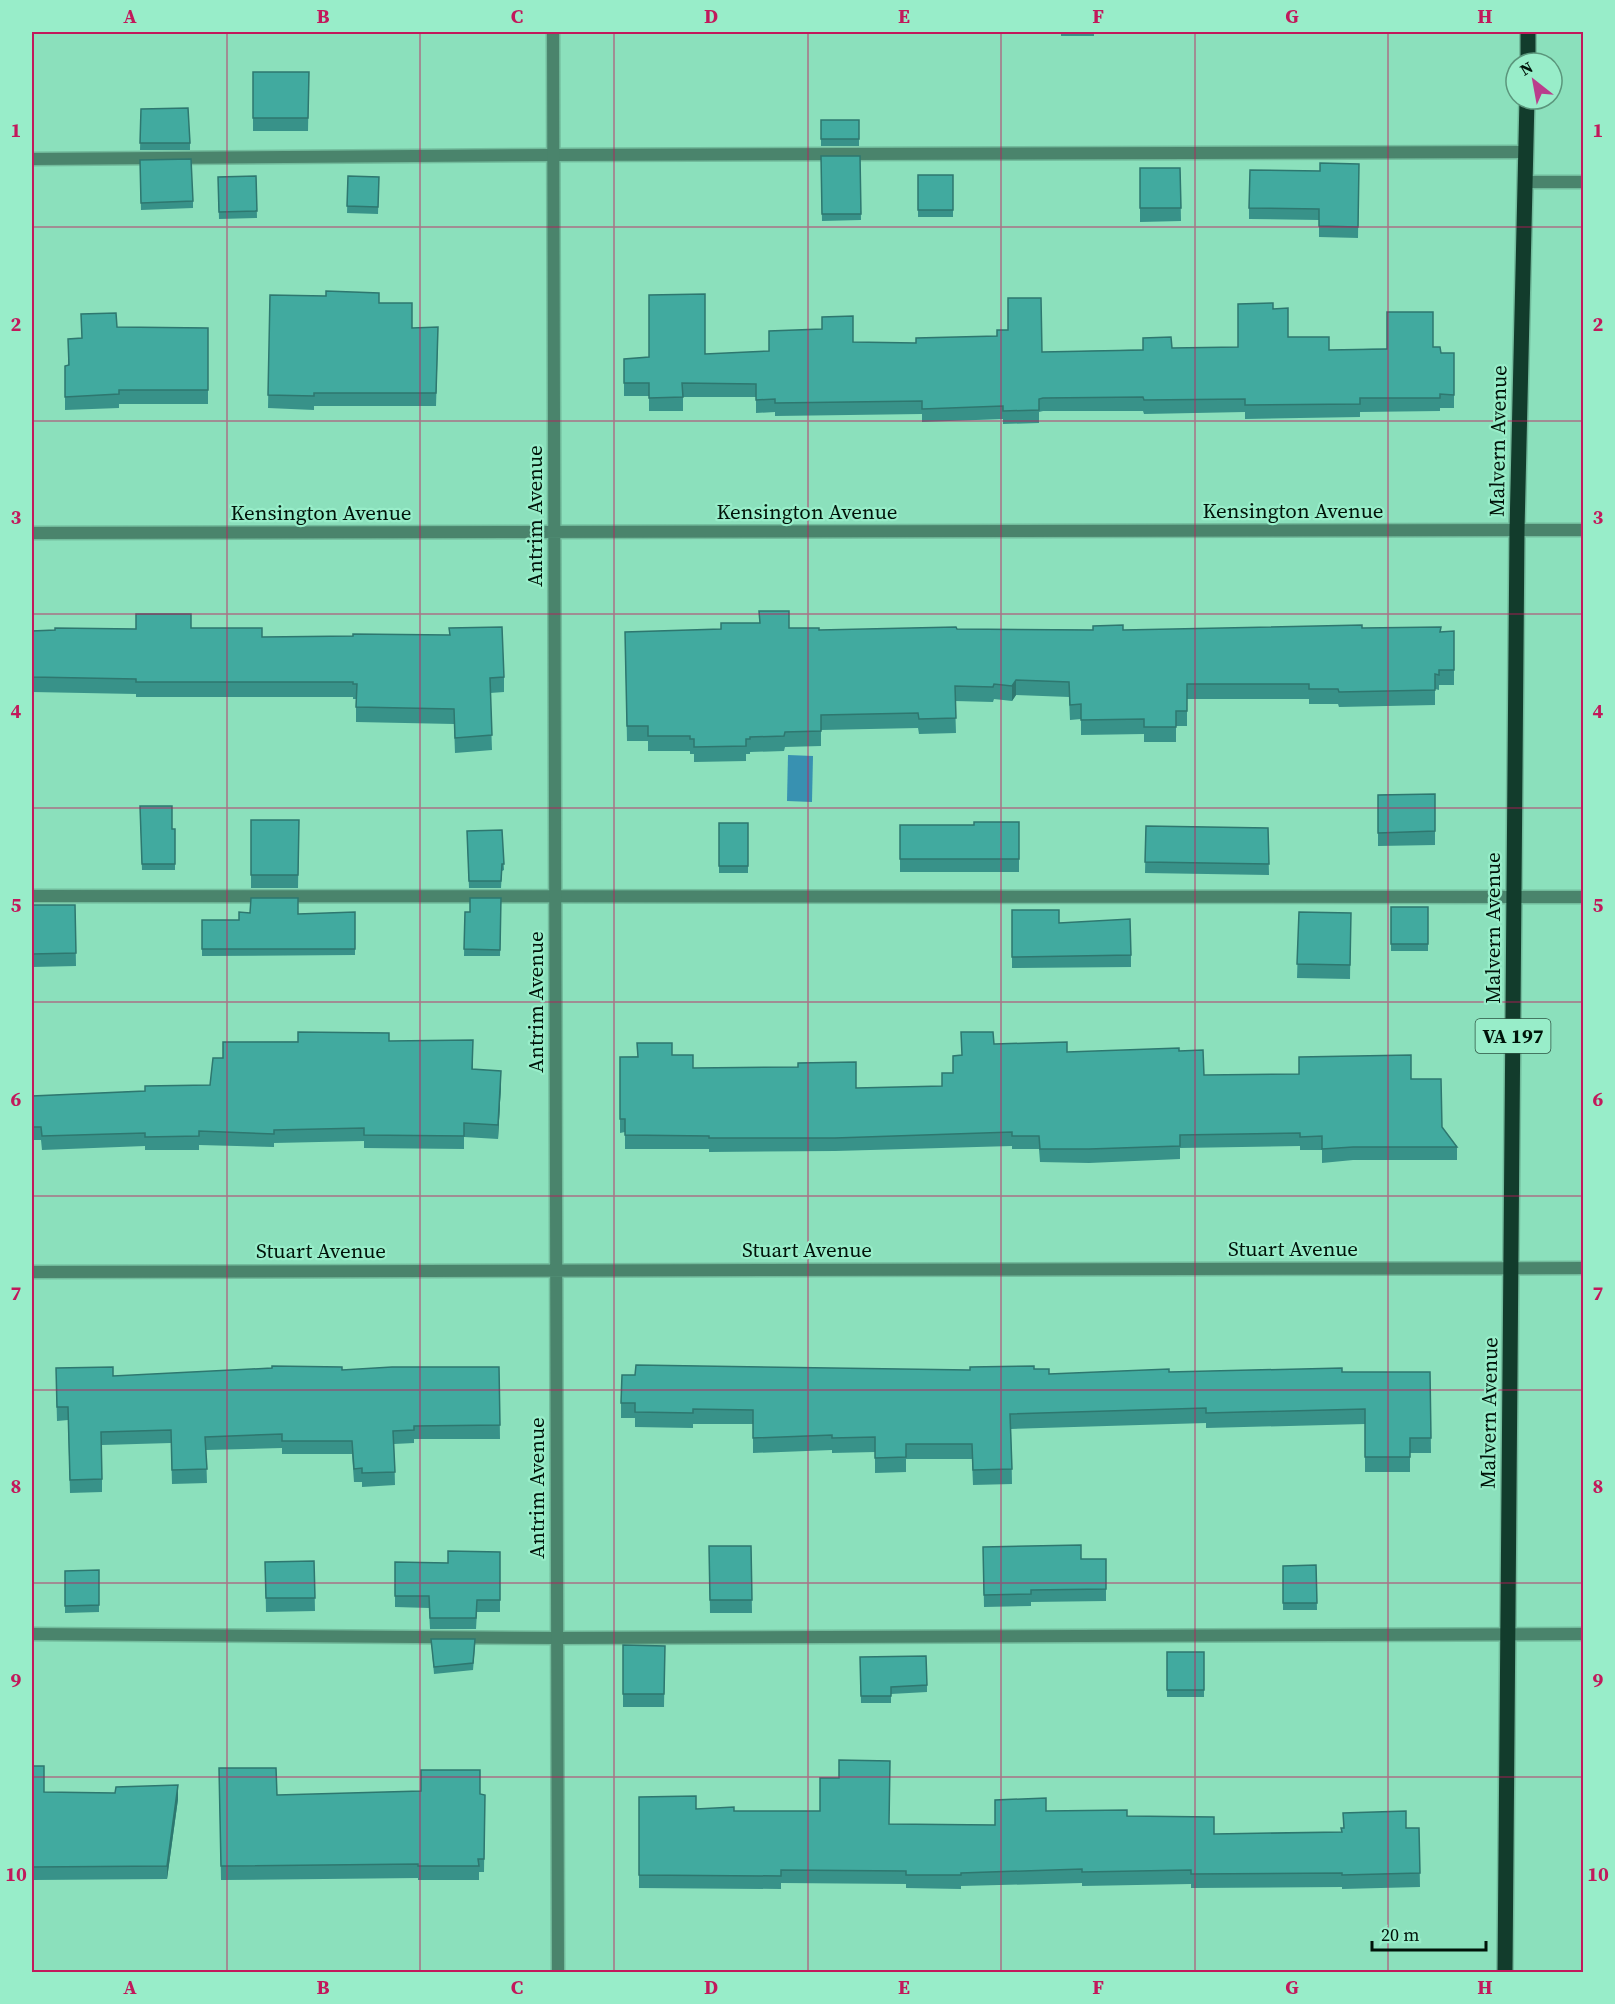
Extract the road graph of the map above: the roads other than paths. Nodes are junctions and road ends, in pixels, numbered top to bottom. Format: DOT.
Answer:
graph roads {
  1 [pos="553,32"];
  2 [pos="1528,32"];
  3 [pos="1528,51"];
  4 [pos="1527,111"];
  5 [pos="1526,152"];
  6 [pos="554,155"];
  7 [pos="32,159"];
  8 [pos="1525,182"];
  9 [pos="1584,182"];
  10 [pos="1517,530"];
  11 [pos="1584,530"];
  12 [pos="555,532"];
  13 [pos="32,533"];
  14 [pos="32,896"];
  15 [pos="556,897"];
  16 [pos="1584,897"];
  17 [pos="1514,898"];
  18 [pos="1512,1268"];
  19 [pos="1584,1268"];
  20 [pos="556,1270"];
  21 [pos="32,1272"];
  22 [pos="32,1634"];
  23 [pos="1508,1634"];
  24 [pos="1584,1634"];
  25 [pos="558,1638"];
  26 [pos="558,1972"];
  27 [pos="1505,1972"];
  1 -- 6 [label="street, Antrim Avenue"];
  2 -- 3 [label="main road"];
  4 -- 5 [label="main road, Malvern Avenue / VA 197"];
  5 -- 6 [label="street"];
  5 -- 8 [label="main road, Malvern Avenue / VA 197"];
  6 -- 7 [label="street"];
  6 -- 12 [label="street, Antrim Avenue"];
  8 -- 9 [label="street"];
  8 -- 10 [label="main road, Malvern Avenue / VA 197"];
  10 -- 11 [label="street, Kensington Avenue"];
  10 -- 12 [label="street, Kensington Avenue"];
  10 -- 17 [label="main road, Malvern Avenue / VA 197"];
  12 -- 13 [label="street, Kensington Avenue"];
  12 -- 15 [label="street, Antrim Avenue"];
  14 -- 15 [label="street"];
  15 -- 17 [label="street"];
  15 -- 20 [label="street, Antrim Avenue"];
  16 -- 17 [label="street"];
  17 -- 18 [label="main road, Malvern Avenue / VA 197"];
  18 -- 19 [label="street, Stuart Avenue"];
  18 -- 20 [label="street, Stuart Avenue"];
  18 -- 23 [label="main road, Malvern Avenue / VA 197"];
  20 -- 21 [label="street, Stuart Avenue"];
  20 -- 25 [label="street, Antrim Avenue"];
  22 -- 25 [label="street"];
  23 -- 24 [label="street"];
  23 -- 25 [label="street"];
  23 -- 27 [label="main road, Malvern Avenue / VA 197"];
  25 -- 26 [label="street, Antrim Avenue"];
}
